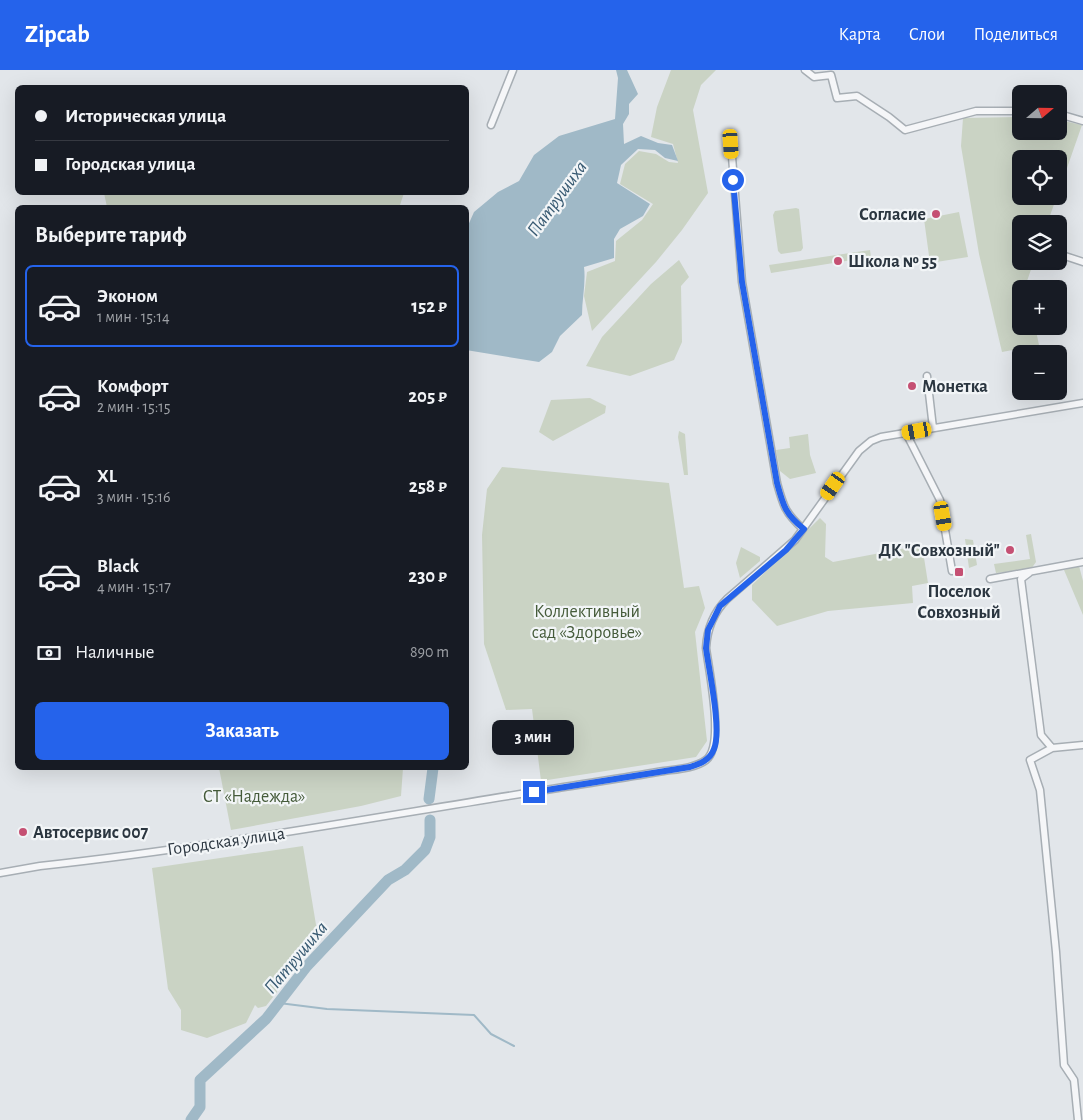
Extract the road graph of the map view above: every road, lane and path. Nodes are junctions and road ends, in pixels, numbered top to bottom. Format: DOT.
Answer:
graph roads {
  1 [pos="513,70"];
  2 [pos="805,70"];
  3 [pos="1012,111"];
  4 [pos="1068,117"];
  5 [pos="1083,121"];
  6 [pos="491,125"];
  7 [pos="731,144"];
  8 [pos="1067,257"];
  9 [pos="1083,262"];
  10 [pos="927,376"];
  11 [pos="1083,403"];
  12 [pos="933,428"];
  13 [pos="906,433"];
  14 [pos="804,529"];
  15 [pos="1083,562"];
  16 [pos="952,571"];
  17 [pos="1029,573"];
  18 [pos="990,579"];
  19 [pos="1083,745"];
  20 [pos="1052,748"];
  21 [pos="0,873"];
  22 [pos="1078,1120"];
  1 -- 6 [label="street"];
  2 -- 3 [label="street"];
  4 -- 5 [label="street"];
  7 -- 14 [label="street"];
  8 -- 9 [label="street"];
  10 -- 12 [label="street"];
  11 -- 12 [label="street"];
  12 -- 13 [label="street"];
  13 -- 14 [label="street"];
  13 -- 16 [label="street"];
  14 -- 21 [label="street, Городская улица"];
  15 -- 17 [label="street"];
  17 -- 18 [label="street"];
  17 -- 20 [label="street"];
  19 -- 20 [label="street"];
  20 -- 22 [label="street"];
}
